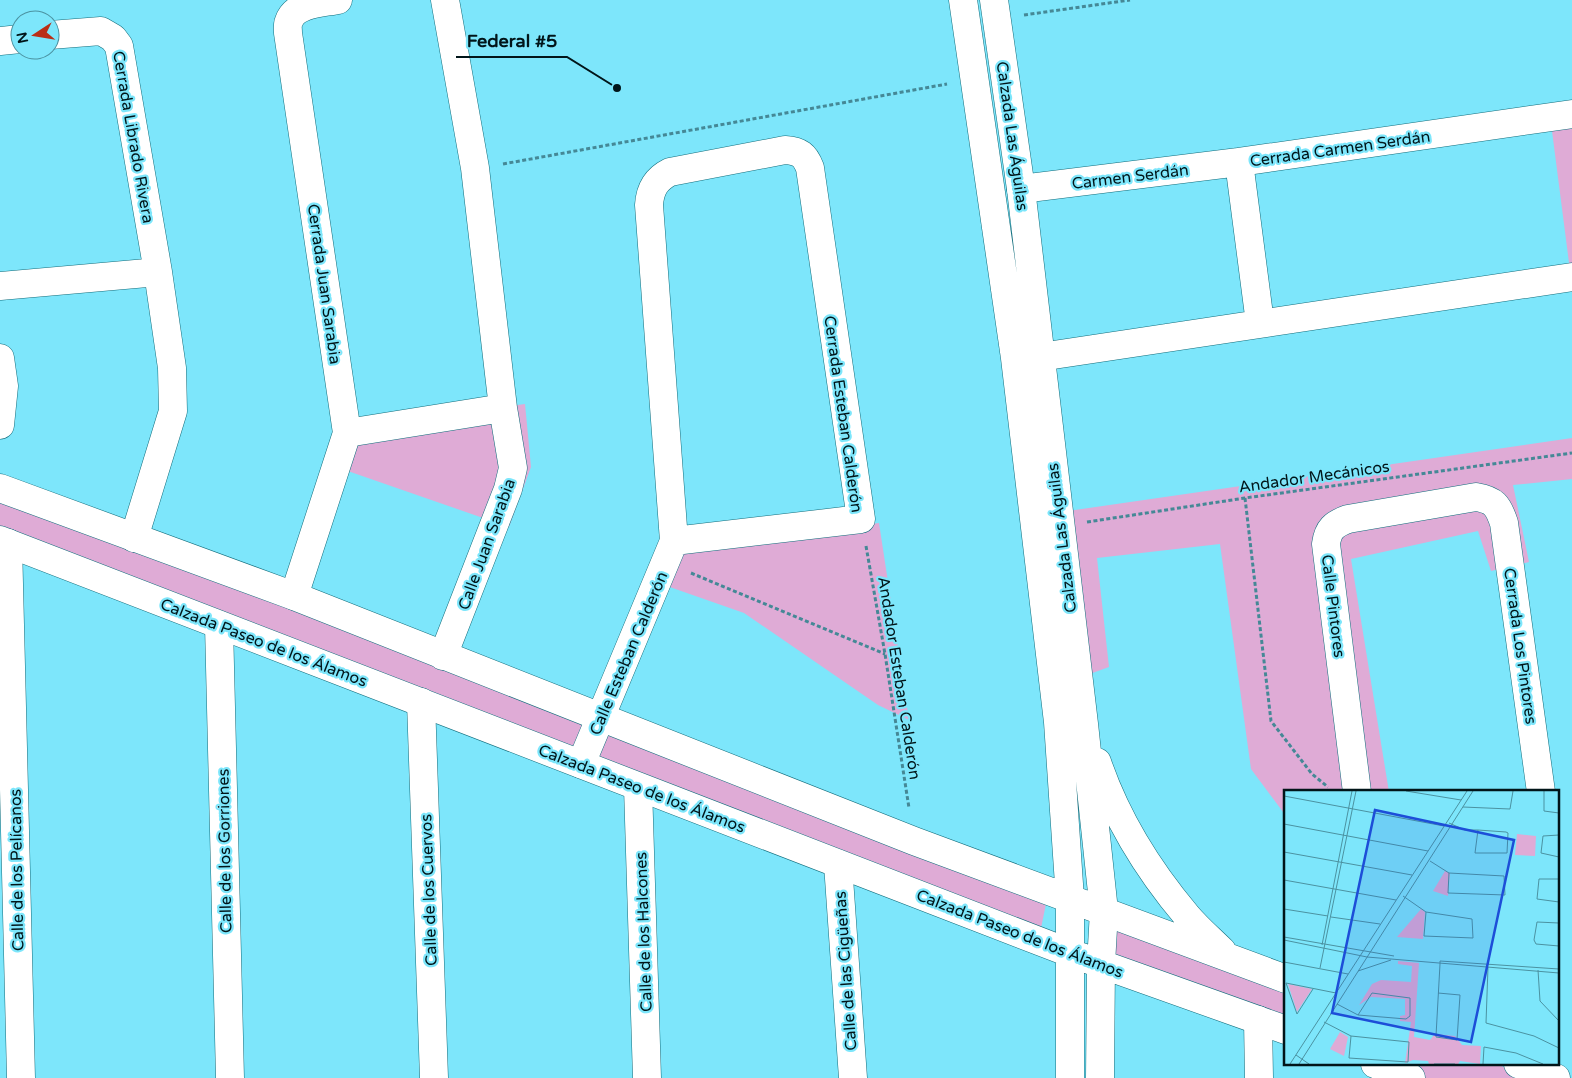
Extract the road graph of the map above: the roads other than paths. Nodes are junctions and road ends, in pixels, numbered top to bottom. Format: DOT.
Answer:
graph roads {
  1 [pos="338,0"];
  2 [pos="444,0"];
  3 [pos="963,0"];
  4 [pos="996,9"];
  5 [pos="60,34"];
  6 [pos="1572,114"];
  7 [pos="1239,162"];
  8 [pos="1021,189"];
  9 [pos="158,272"];
  10 [pos="1572,277"];
  11 [pos="0,286"];
  12 [pos="1260,323"];
  13 [pos="1028,357"];
  14 [pos="0,358"];
  15 [pos="503,408"];
  16 [pos="0,425"];
  17 [pos="347,433"];
  18 [pos="0,488"];
  19 [pos="1494,502"];
  20 [pos="134,538"];
  21 [pos="4,541"];
  22 [pos="670,551"];
  23 [pos="294,596"];
  24 [pos="219,624"];
  25 [pos="443,656"];
  26 [pos="421,702"];
  27 [pos="600,718"];
  28 [pos="1084,724"];
  29 [pos="581,764"];
  30 [pos="638,787"];
  31 [pos="1357,790"];
  32 [pos="1541,790"];
  33 [pos="838,864"];
  34 [pos="1070,899"];
  35 [pos="1104,911"];
  36 [pos="1070,953"];
  37 [pos="1229,958"];
  38 [pos="1101,964"];
  39 [pos="1284,978"];
  40 [pos="1258,1020"];
  41 [pos="1284,1029"];
  42 [pos="1380,1066"];
  43 [pos="1523,1066"];
  44 [pos="21,1078"];
  45 [pos="230,1078"];
  46 [pos="434,1078"];
  47 [pos="647,1078"];
  48 [pos="853,1078"];
  49 [pos="1070,1078"];
  50 [pos="1100,1078"];
  51 [pos="1260,1078"];
  52 [pos="1411,1078"];
  53 [pos="1556,1078"];
  1 -- 17 [label="street, Cerrada Juan Sarabia"];
  2 -- 15 [label="street"];
  3 -- 13 [label="street, Calzada Las Águilas"];
  4 -- 8 [label="street, Calzada Las Águilas"];
  5 -- 9 [label="street, Cerrada Librado Rivera"];
  6 -- 7 [label="street, Cerrada Carmen Serdán"];
  7 -- 8 [label="street, Carmen Serdán"];
  7 -- 12 [label="street, Cerrada Carmen Serdán"];
  8 -- 13 [label="street, Calzada Las Águilas"];
  9 -- 11 [label="street"];
  9 -- 20 [label="street, Cerrada Librado Rivera"];
  10 -- 12 [label="street"];
  12 -- 13 [label="street"];
  13 -- 28 [label="street, Calzada Las Águilas"];
  13 -- 34 [label="street, Calzada Las Águilas"];
  14 -- 16 [label="street"];
  15 -- 17 [label="street"];
  15 -- 25 [label="street, Calle Juan Sarabia"];
  17 -- 23 [label="street, Cerrada Juan Sarabia"];
  18 -- 20 [label="street"];
  19 -- 31 [label="street, Calle Pintores"];
  19 -- 32 [label="street, Cerrada Los Pintores"];
  20 -- 23 [label="street"];
  21 -- 24 [label="street, Calzada Paseo de los Álamos"];
  21 -- 44 [label="street, Calle de los Pelícanos"];
  22 -- 22 [label="street, Cerrada Esteban Calderón"];
  22 -- 27 [label="street, Calle Esteban Calderón"];
  23 -- 25 [label="street"];
  24 -- 26 [label="street, Calzada Paseo de los Álamos"];
  24 -- 45 [label="street, Calle de los Gorriones"];
  25 -- 27 [label="street"];
  26 -- 29 [label="street, Calzada Paseo de los Álamos"];
  26 -- 46 [label="street, Calle de los Cuervos"];
  27 -- 29 [label="street, Calle Esteban Calderón"];
  27 -- 34 [label="street"];
  28 -- 35 [label="street, Calzada Las Águilas"];
  28 -- 37 [label="street"];
  29 -- 30 [label="street, Calzada Paseo de los Álamos"];
  30 -- 33 [label="street, Calzada Paseo de los Álamos"];
  30 -- 47 [label="street, Calle de los Halcones"];
  33 -- 36 [label="street, Calzada Paseo de los Álamos"];
  33 -- 48 [label="street, Calle de las Cigüeñas"];
  34 -- 35 [label="street"];
  34 -- 36 [label="street, Calzada Las Águilas"];
  35 -- 37 [label="street"];
  35 -- 38 [label="street, Calzada Las Águilas"];
  36 -- 38 [label="street, Calzada Paseo de los Álamos"];
  36 -- 49 [label="street, Calzada Las Águilas"];
  37 -- 39 [label="street"];
  38 -- 40 [label="street, Calzada Paseo de los Álamos"];
  38 -- 50 [label="street, Calzada Las Águilas"];
  40 -- 41 [label="street, Calzada Paseo de los Álamos"];
  40 -- 51 [label="street"];
  42 -- 52 [label="street"];
  43 -- 53 [label="street"];
}
